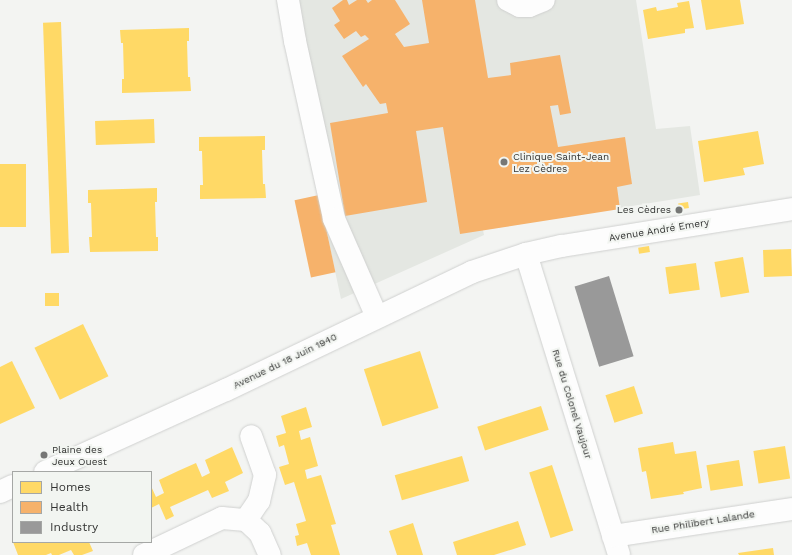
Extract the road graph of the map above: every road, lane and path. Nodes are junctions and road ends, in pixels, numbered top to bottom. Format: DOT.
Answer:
graph roads {
  1 [pos="288,0"];
  2 [pos="508,0"];
  3 [pos="544,0"];
  4 [pos="792,209"];
  5 [pos="526,254"];
  6 [pos="376,317"];
  7 [pos="251,436"];
  8 [pos="47,471"];
  9 [pos="12,486"];
  10 [pos="0,492"];
  11 [pos="792,509"];
  12 [pos="246,520"];
  13 [pos="616,545"];
  14 [pos="144,555"];
  15 [pos="270,555"];
  1 -- 6 [label="street"];
  2 -- 3 [label="street"];
  4 -- 5 [label="street, Avenue André Emery"];
  5 -- 6 [label="street, Avenue du 18 Juin 1940"];
  5 -- 13 [label="street, Rue du Colonel Vaujour"];
  6 -- 8 [label="street, Avenue du 18 Juin 1940"];
  7 -- 12 [label="street"];
  9 -- 10 [label="street"];
  11 -- 13 [label="street, Rue Philibert Lalande"];
  12 -- 14 [label="street"];
  12 -- 15 [label="street"];
}
